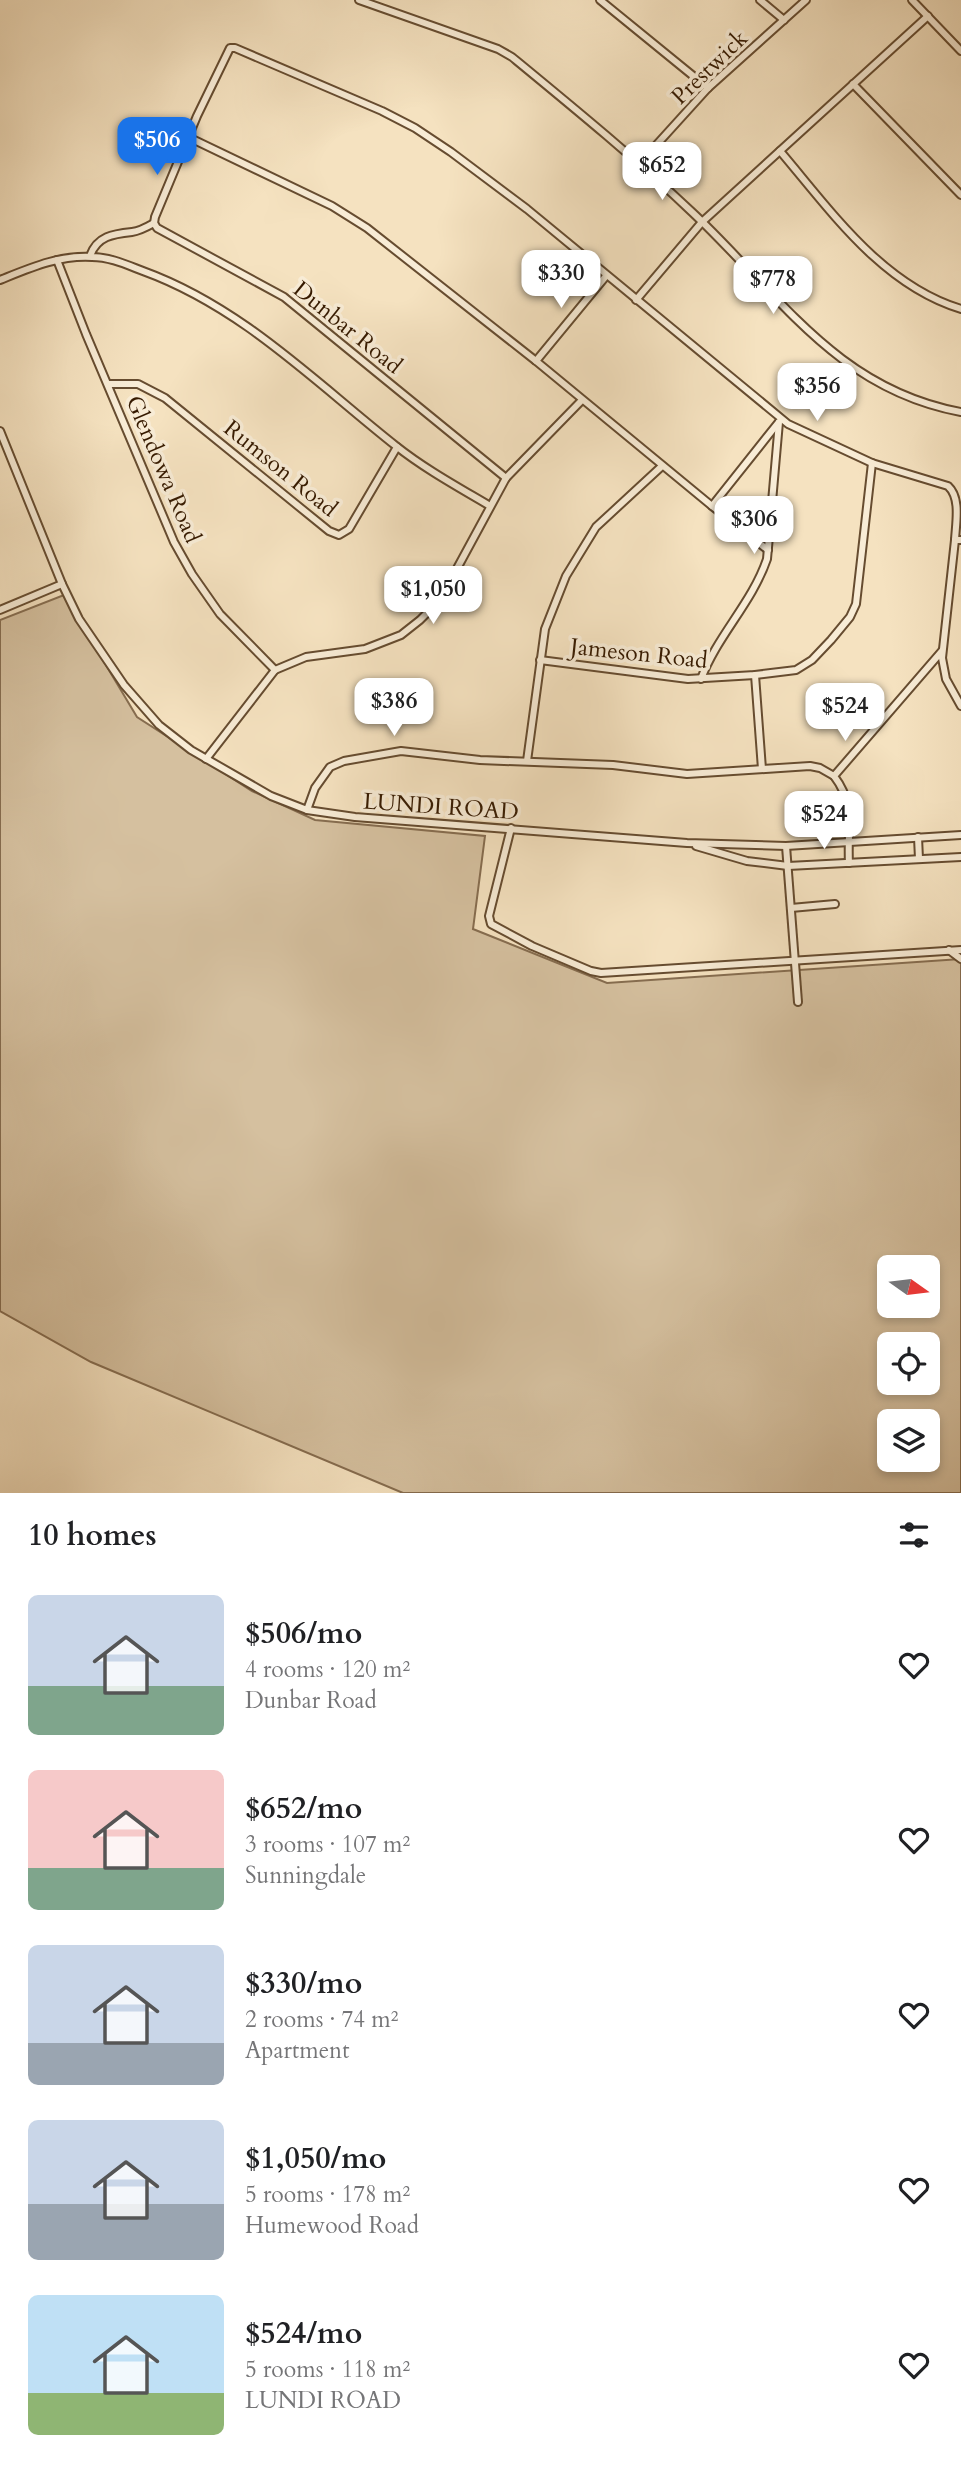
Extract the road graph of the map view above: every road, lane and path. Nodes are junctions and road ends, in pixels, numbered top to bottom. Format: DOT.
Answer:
graph roads {
  1 [pos="359,0"];
  2 [pos="600,0"];
  3 [pos="760,0"];
  4 [pos="806,0"];
  5 [pos="912,0"];
  6 [pos="928,16"];
  7 [pos="784,20"];
  8 [pos="961,51"];
  9 [pos="853,84"];
  10 [pos="708,88"];
  11 [pos="188,137"];
  12 [pos="780,151"];
  13 [pos="640,163"];
  14 [pos="961,195"];
  15 [pos="702,222"];
  16 [pos="154,223"];
  17 [pos="90,256"];
  18 [pos="57,260"];
  19 [pos="607,276"];
  20 [pos="0,280"];
  21 [pos="636,300"];
  22 [pos="961,309"];
  23 [pos="536,361"];
  24 [pos="108,384"];
  25 [pos="582,400"];
  26 [pos="961,412"];
  27 [pos="780,421"];
  28 [pos="0,431"];
  29 [pos="397,447"];
  30 [pos="872,463"];
  31 [pos="662,466"];
  32 [pos="506,478"];
  33 [pos="490,506"];
  34 [pos="712,506"];
  35 [pos="958,540"];
  36 [pos="768,550"];
  37 [pos="62,584"];
  38 [pos="0,610"];
  39 [pos="942,651"];
  40 [pos="540,660"];
  41 [pos="275,670"];
  42 [pos="755,676"];
  43 [pos="701,680"];
  44 [pos="961,706"];
  45 [pos="206,759"];
  46 [pos="527,761"];
  47 [pos="762,769"];
  48 [pos="834,776"];
  49 [pos="307,810"];
  50 [pos="511,828"];
  51 [pos="961,835"];
  52 [pos="918,838"];
  53 [pos="848,842"];
  54 [pos="687,843"];
  55 [pos="786,846"];
  56 [pos="961,856"];
  57 [pos="919,859"];
  58 [pos="849,863"];
  59 [pos="788,866"];
  60 [pos="835,904"];
  61 [pos="791,908"];
  62 [pos="949,950"];
  63 [pos="961,950"];
  64 [pos="961,959"];
  65 [pos="795,960"];
  66 [pos="798,1002"];
  1 -- 13 [label="street"];
  2 -- 10 [label="street"];
  3 -- 7 [label="street"];
  4 -- 7 [label="street, Prestwick"];
  5 -- 6 [label="street"];
  6 -- 8 [label="street"];
  6 -- 9 [label="street"];
  7 -- 10 [label="street, Prestwick"];
  9 -- 12 [label="street"];
  9 -- 14 [label="street"];
  10 -- 13 [label="street, Prestwick"];
  11 -- 16 [label="street"];
  11 -- 19 [label="street"];
  11 -- 23 [label="street"];
  12 -- 15 [label="street"];
  12 -- 22 [label="street"];
  13 -- 15 [label="street"];
  15 -- 21 [label="street"];
  15 -- 26 [label="street"];
  16 -- 17 [label="street"];
  16 -- 32 [label="street, Dunbar Road"];
  17 -- 18 [label="street"];
  17 -- 29 [label="street"];
  18 -- 20 [label="street"];
  18 -- 24 [label="street, Glendowa Road"];
  19 -- 21 [label="street"];
  19 -- 23 [label="street"];
  21 -- 27 [label="street"];
  23 -- 25 [label="street"];
  24 -- 29 [label="street, Rumson Road"];
  24 -- 41 [label="street, Glendowa Road"];
  25 -- 31 [label="street"];
  25 -- 32 [label="street"];
  27 -- 30 [label="street"];
  27 -- 34 [label="street"];
  27 -- 36 [label="street"];
  28 -- 37 [label="street, LUNDI ROAD"];
  29 -- 33 [label="street"];
  30 -- 35 [label="street"];
  30 -- 42 [label="street, Jameson Road"];
  31 -- 34 [label="street"];
  31 -- 40 [label="street"];
  32 -- 33 [label="street"];
  33 -- 41 [label="street"];
  34 -- 36 [label="street"];
  35 -- 39 [label="street"];
  36 -- 43 [label="street"];
  37 -- 38 [label="street"];
  37 -- 45 [label="street, LUNDI ROAD"];
  39 -- 44 [label="street"];
  39 -- 48 [label="street"];
  40 -- 43 [label="street, Jameson Road"];
  40 -- 46 [label="street"];
  41 -- 45 [label="street"];
  42 -- 43 [label="street, Jameson Road"];
  42 -- 47 [label="street"];
  45 -- 49 [label="street, LUNDI ROAD"];
  46 -- 47 [label="street"];
  46 -- 49 [label="street"];
  47 -- 48 [label="street"];
  48 -- 53 [label="street"];
  49 -- 50 [label="street, LUNDI ROAD"];
  50 -- 54 [label="street, LUNDI ROAD"];
  50 -- 65 [label="street"];
  51 -- 52 [label="street, LUNDI ROAD"];
  52 -- 53 [label="street, LUNDI ROAD"];
  52 -- 57 [label="street"];
  53 -- 55 [label="street, LUNDI ROAD"];
  53 -- 58 [label="street"];
  54 -- 55 [label="street, LUNDI ROAD"];
  54 -- 59 [label="street, LUNDI ROAD"];
  55 -- 59 [label="street"];
  56 -- 57 [label="street, LUNDI ROAD"];
  57 -- 58 [label="street, LUNDI ROAD"];
  58 -- 59 [label="street, LUNDI ROAD"];
  59 -- 61 [label="street"];
  60 -- 61 [label="street"];
  61 -- 65 [label="street"];
  62 -- 63 [label="street"];
  62 -- 64 [label="street"];
  62 -- 65 [label="street"];
  65 -- 66 [label="street"];
}
